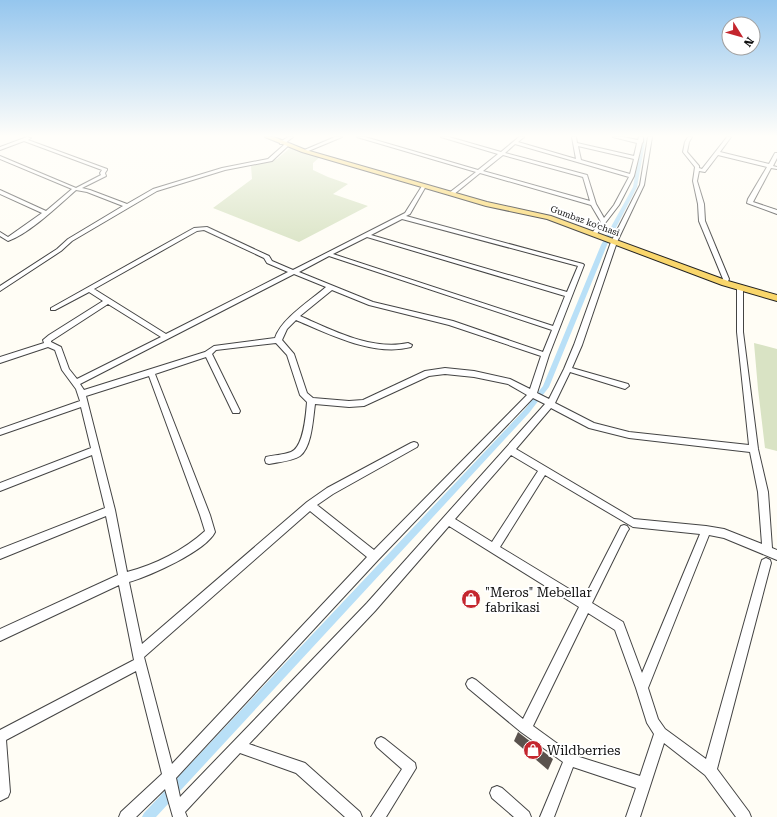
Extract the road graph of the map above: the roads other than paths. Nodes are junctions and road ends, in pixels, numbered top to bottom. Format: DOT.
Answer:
graph roads {
  1 [pos="44,175"];
  2 [pos="104,175"];
  3 [pos="204,175"];
  4 [pos="387,175"];
  5 [pos="476,175"];
  6 [pos="487,175"];
  7 [pos="582,175"];
  8 [pos="629,175"];
  9 [pos="644,175"];
  10 [pos="696,175"];
  11 [pos="764,175"];
  12 [pos="632,176"];
  13 [pos="424,186"];
  14 [pos="77,189"];
  15 [pos="0,192"];
  16 [pos="451,194"];
  17 [pos="593,204"];
  18 [pos="128,206"];
  19 [pos="777,212"];
  20 [pos="46,213"];
  21 [pos="402,217"];
  22 [pos="603,221"];
  23 [pos="0,234"];
  24 [pos="594,234"];
  25 [pos="366,235"];
  26 [pos="8,239"];
  27 [pos="614,242"];
  28 [pos="0,244"];
  29 [pos="327,254"];
  30 [pos="294,271"];
  31 [pos="725,283"];
  32 [pos="331,287"];
  33 [pos="740,288"];
  34 [pos="0,289"];
  35 [pos="89,289"];
  36 [pos="569,295"];
  37 [pos="777,298"];
  38 [pos="108,301"];
  39 [pos="53,309"];
  40 [pos="295,317"];
  41 [pos="556,330"];
  42 [pos="166,337"];
  43 [pos="278,340"];
  44 [pos="48,344"];
  45 [pos="408,345"];
  46 [pos="208,354"];
  47 [pos="545,355"];
  48 [pos="0,360"];
  49 [pos="568,369"];
  50 [pos="151,373"];
  51 [pos="76,383"];
  52 [pos="625,386"];
  53 [pos="535,394"];
  54 [pos="82,398"];
  55 [pos="311,402"];
  56 [pos="549,402"];
  57 [pos="236,411"];
  58 [pos="0,432"];
  59 [pos="414,445"];
  60 [pos="754,449"];
  61 [pos="96,450"];
  62 [pos="510,450"];
  63 [pos="269,460"];
  64 [pos="544,470"];
  65 [pos="0,487"];
  66 [pos="310,505"];
  67 [pos="110,510"];
  68 [pos="448,520"];
  69 [pos="624,529"];
  70 [pos="706,530"];
  71 [pos="494,548"];
  72 [pos="767,551"];
  73 [pos="0,554"];
  74 [pos="777,556"];
  75 [pos="374,557"];
  76 [pos="766,564"];
  77 [pos="123,578"];
  78 [pos="586,605"];
  79 [pos="0,635"];
  80 [pos="140,658"];
  81 [pos="472,684"];
  82 [pos="642,688"];
  83 [pos="525,728"];
  84 [pos="661,734"];
  85 [pos="0,737"];
  86 [pos="0,740"];
  87 [pos="381,742"];
  88 [pos="238,746"];
  89 [pos="570,760"];
  90 [pos="710,770"];
  91 [pos="168,777"];
  92 [pos="644,784"];
  93 [pos="497,793"];
  94 [pos="0,794"];
  95 [pos="178,814"];
  96 [pos="126,817"];
  97 [pos="355,817"];
  98 [pos="378,817"];
  99 [pos="524,817"];
  100 [pos="547,817"];
  101 [pos="633,817"];
  102 [pos="744,817"];
  1 -- 14 [label="street"];
  2 -- 14 [label="street"];
  3 -- 18 [label="street"];
  4 -- 13 [label="main road, Gumbaz ko'chasi"];
  5 -- 16 [label="street"];
  6 -- 17 [label="street"];
  7 -- 17 [label="street"];
  8 -- 12 [label="street"];
  9 -- 27 [label="street"];
  10 -- 31 [label="street"];
  11 -- 19 [label="street"];
  12 -- 22 [label="street"];
  13 -- 16 [label="main road, Gumbaz ko'chasi"];
  13 -- 21 [label="street"];
  14 -- 18 [label="street"];
  14 -- 20 [label="street"];
  15 -- 20 [label="street"];
  16 -- 24 [label="main road, Gumbaz ko'chasi"];
  17 -- 22 [label="street"];
  18 -- 34 [label="street"];
  20 -- 26 [label="street"];
  21 -- 25 [label="street"];
  21 -- 36 [label="street"];
  22 -- 24 [label="street"];
  23 -- 26 [label="street"];
  24 -- 27 [label="main road, Gumbaz ko'chasi"];
  25 -- 29 [label="street"];
  25 -- 36 [label="street"];
  26 -- 28 [label="street"];
  27 -- 31 [label="main road, Gumbaz ko'chasi"];
  27 -- 49 [label="street"];
  29 -- 30 [label="street"];
  29 -- 41 [label="street"];
  30 -- 32 [label="street"];
  30 -- 35 [label="street"];
  30 -- 42 [label="street"];
  31 -- 33 [label="main road, Gumbaz ko'chasi"];
  32 -- 40 [label="street"];
  32 -- 47 [label="street"];
  33 -- 37 [label="main road, Gumbaz ko'chasi"];
  33 -- 60 [label="street"];
  35 -- 38 [label="street"];
  35 -- 39 [label="street"];
  36 -- 41 [label="street"];
  38 -- 42 [label="street"];
  38 -- 44 [label="street"];
  40 -- 43 [label="street"];
  40 -- 45 [label="street"];
  41 -- 47 [label="street"];
  42 -- 51 [label="street"];
  43 -- 46 [label="street"];
  43 -- 55 [label="street"];
  44 -- 48 [label="street"];
  44 -- 51 [label="street"];
  46 -- 50 [label="street"];
  46 -- 57 [label="street"];
  47 -- 53 [label="street"];
  49 -- 52 [label="street"];
  49 -- 56 [label="street"];
  50 -- 54 [label="street"];
  50 -- 77 [label="street"];
  51 -- 54 [label="street"];
  53 -- 55 [label="street"];
  53 -- 56 [label="street"];
  53 -- 75 [label="street"];
  54 -- 58 [label="street"];
  54 -- 61 [label="street"];
  55 -- 63 [label="street"];
  56 -- 60 [label="street"];
  56 -- 62 [label="street"];
  59 -- 66 [label="street"];
  60 -- 72 [label="street"];
  61 -- 65 [label="street"];
  61 -- 67 [label="street"];
  62 -- 64 [label="street"];
  62 -- 68 [label="street"];
  64 -- 70 [label="street"];
  64 -- 71 [label="street"];
  66 -- 75 [label="street"];
  66 -- 80 [label="street"];
  67 -- 73 [label="street"];
  67 -- 77 [label="street"];
  68 -- 71 [label="street"];
  68 -- 88 [label="street"];
  69 -- 78 [label="street"];
  70 -- 72 [label="street"];
  70 -- 82 [label="street"];
  71 -- 78 [label="street"];
  72 -- 74 [label="street"];
  75 -- 91 [label="street"];
  76 -- 90 [label="street"];
  77 -- 79 [label="street"];
  77 -- 80 [label="street"];
  78 -- 82 [label="street"];
  78 -- 83 [label="street"];
  80 -- 85 [label="street"];
  80 -- 91 [label="street"];
  81 -- 83 [label="street"];
  82 -- 84 [label="street"];
  83 -- 89 [label="street"];
  84 -- 90 [label="street"];
  84 -- 92 [label="street"];
  86 -- 94 [label="street"];
  87 -- 98 [label="street"];
  88 -- 95 [label="street"];
  88 -- 97 [label="street"];
  89 -- 92 [label="street"];
  89 -- 100 [label="street"];
  90 -- 102 [label="street"];
  91 -- 95 [label="street"];
  91 -- 96 [label="street"];
  92 -- 101 [label="street"];
  93 -- 99 [label="street"];
}
